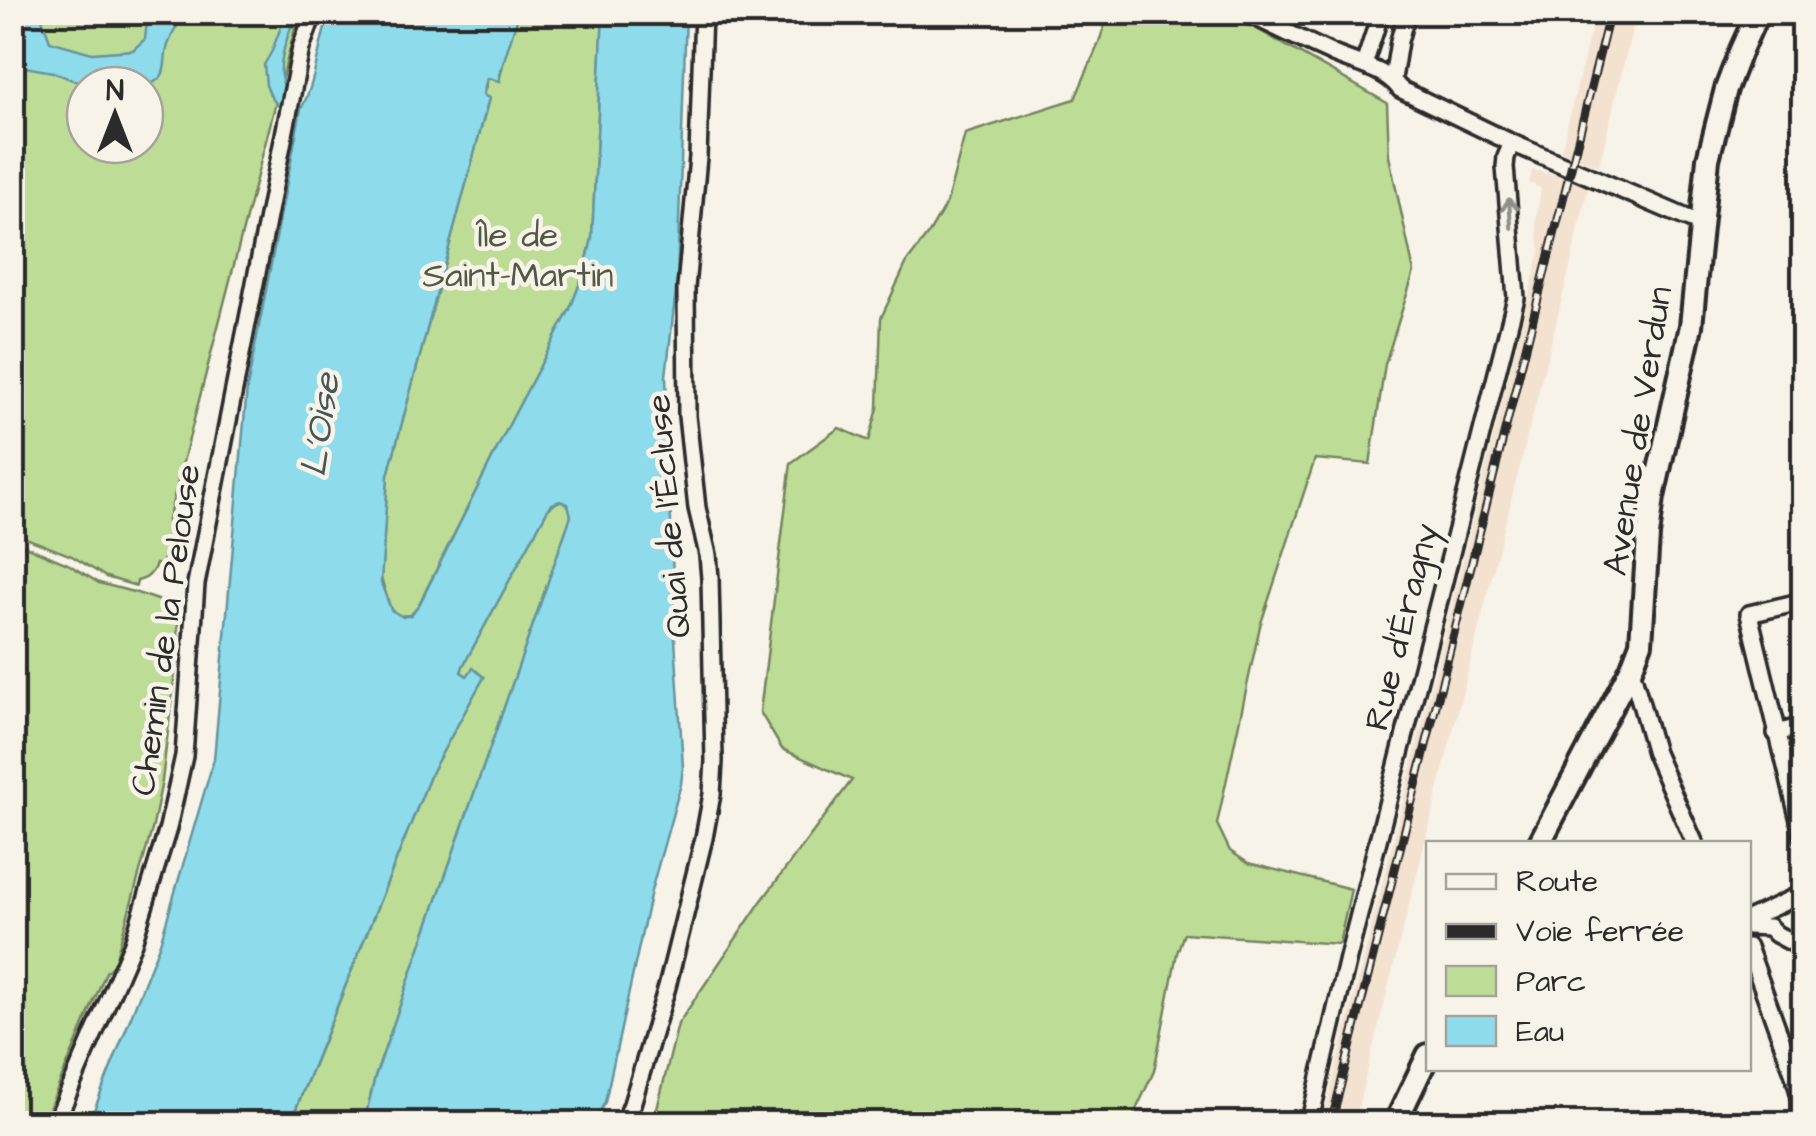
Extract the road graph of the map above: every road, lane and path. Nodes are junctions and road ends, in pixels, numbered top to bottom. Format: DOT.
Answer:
graph roads {
  1 [pos="314,12"];
  2 [pos="703,12"];
  3 [pos="1244,12"];
  4 [pos="1381,12"];
  5 [pos="1391,12"];
  6 [pos="1407,12"];
  7 [pos="1758,12"];
  8 [pos="1398,41"];
  9 [pos="1364,65"];
  10 [pos="1393,79"];
  11 [pos="1512,143"];
  12 [pos="1701,224"];
  13 [pos="1804,601"];
  14 [pos="1631,670"];
  15 [pos="1804,726"];
  16 [pos="1776,733"];
  17 [pos="1804,840"];
  18 [pos="1541,841"];
  19 [pos="1694,841"];
  20 [pos="1804,893"];
  21 [pos="1751,921"];
  22 [pos="1751,924"];
  23 [pos="1804,948"];
  24 [pos="1751,956"];
  25 [pos="1426,1059"];
  26 [pos="1804,1110"];
  27 [pos="54,1124"];
  28 [pos="624,1124"];
  29 [pos="1308,1124"];
  30 [pos="1395,1124"];
  1 -- 27 [label="street, Chemin de la Pelouse"];
  2 -- 28 [label="street, Quai de l'Écluse"];
  3 -- 9 [label="street"];
  4 -- 9 [label="street"];
  5 -- 8 [label="street"];
  6 -- 8 [label="street"];
  7 -- 12 [label="main road, Avenue de Verdun"];
  8 -- 10 [label="street"];
  9 -- 10 [label="street"];
  10 -- 11 [label="street"];
  11 -- 12 [label="street"];
  29 -- 11 [label="street, Rue d'Éragny, one-way"];
  12 -- 14 [label="main road, Avenue de Verdun"];
  13 -- 16 [label="street"];
  14 -- 18 [label="main road, Avenue de Verdun"];
  14 -- 19 [label="street"];
  15 -- 16 [label="street"];
  16 -- 17 [label="street"];
  20 -- 21 [label="street"];
  22 -- 23 [label="street"];
  24 -- 26 [label="street"];
  25 -- 30 [label="main road"];
}
